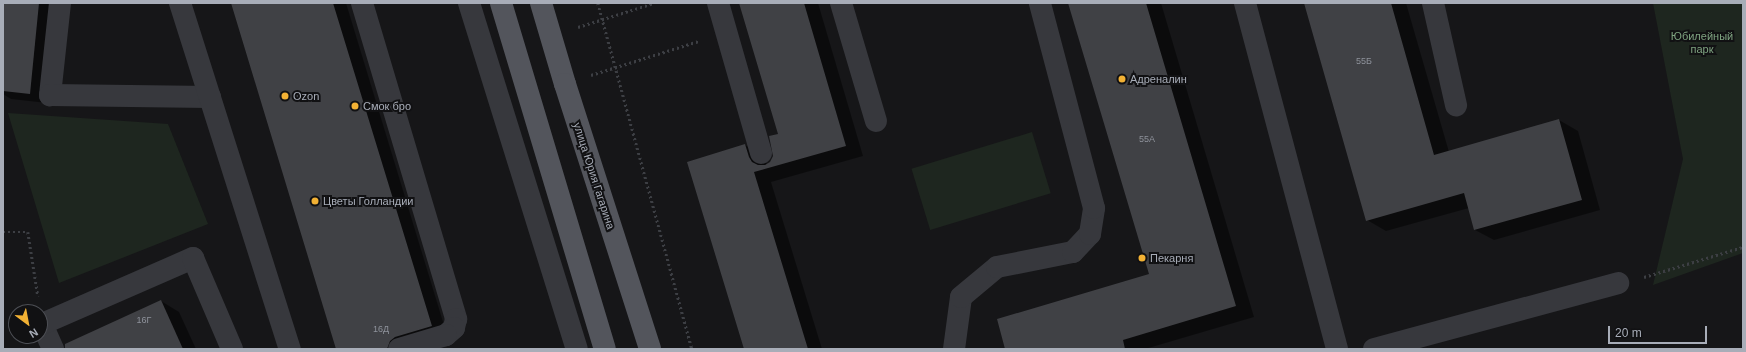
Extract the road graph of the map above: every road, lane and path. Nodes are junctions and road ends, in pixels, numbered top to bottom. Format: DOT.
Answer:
graph roads {
  1 [pos="60,3"];
  2 [pos="180,3"];
  3 [pos="362,3"];
  4 [pos="469,3"];
  5 [pos="501,3"];
  6 [pos="541,3"];
  7 [pos="598,3"];
  8 [pos="654,3"];
  9 [pos="718,3"];
  10 [pos="842,3"];
  11 [pos="1040,3"];
  12 [pos="1245,3"];
  13 [pos="1433,3"];
  14 [pos="602,19"];
  15 [pos="726,33"];
  16 [pos="617,67"];
  17 [pos="210,97"];
  18 [pos="1456,105"];
  19 [pos="876,121"];
  20 [pos="761,153"];
  21 [pos="3,232"];
  22 [pos="1743,248"];
  23 [pos="1618,283"];
  24 [pos="39,304"];
  25 [pos="48,321"];
  26 [pos="48,338"];
  27 [pos="53,349"];
  28 [pos="232,349"];
  29 [pos="290,349"];
  30 [pos="399,349"];
  31 [pos="577,349"];
  32 [pos="605,349"];
  33 [pos="650,349"];
  34 [pos="692,349"];
  35 [pos="954,349"];
  36 [pos="1337,349"];
  37 [pos="1374,349"];
  1 -- 17 [label="lane"];
  2 -- 17 [label="lane"];
  3 -- 30 [label="lane"];
  4 -- 31 [label="lane"];
  5 -- 32 [label="main road"];
  6 -- 33 [label="main road, улица Юрия Гагарина"];
  7 -- 14 [label="path"];
  8 -- 14 [label="path"];
  9 -- 15 [label="lane"];
  10 -- 19 [label="lane"];
  11 -- 35 [label="lane"];
  12 -- 36 [label="lane"];
  13 -- 18 [label="lane"];
  14 -- 16 [label="path"];
  15 -- 16 [label="path"];
  15 -- 20 [label="lane"];
  16 -- 34 [label="path"];
  17 -- 29 [label="lane"];
  21 -- 24 [label="path"];
  22 -- 23 [label="path"];
  23 -- 37 [label="lane"];
  25 -- 28 [label="lane"];
  26 -- 27 [label="lane"];
}
